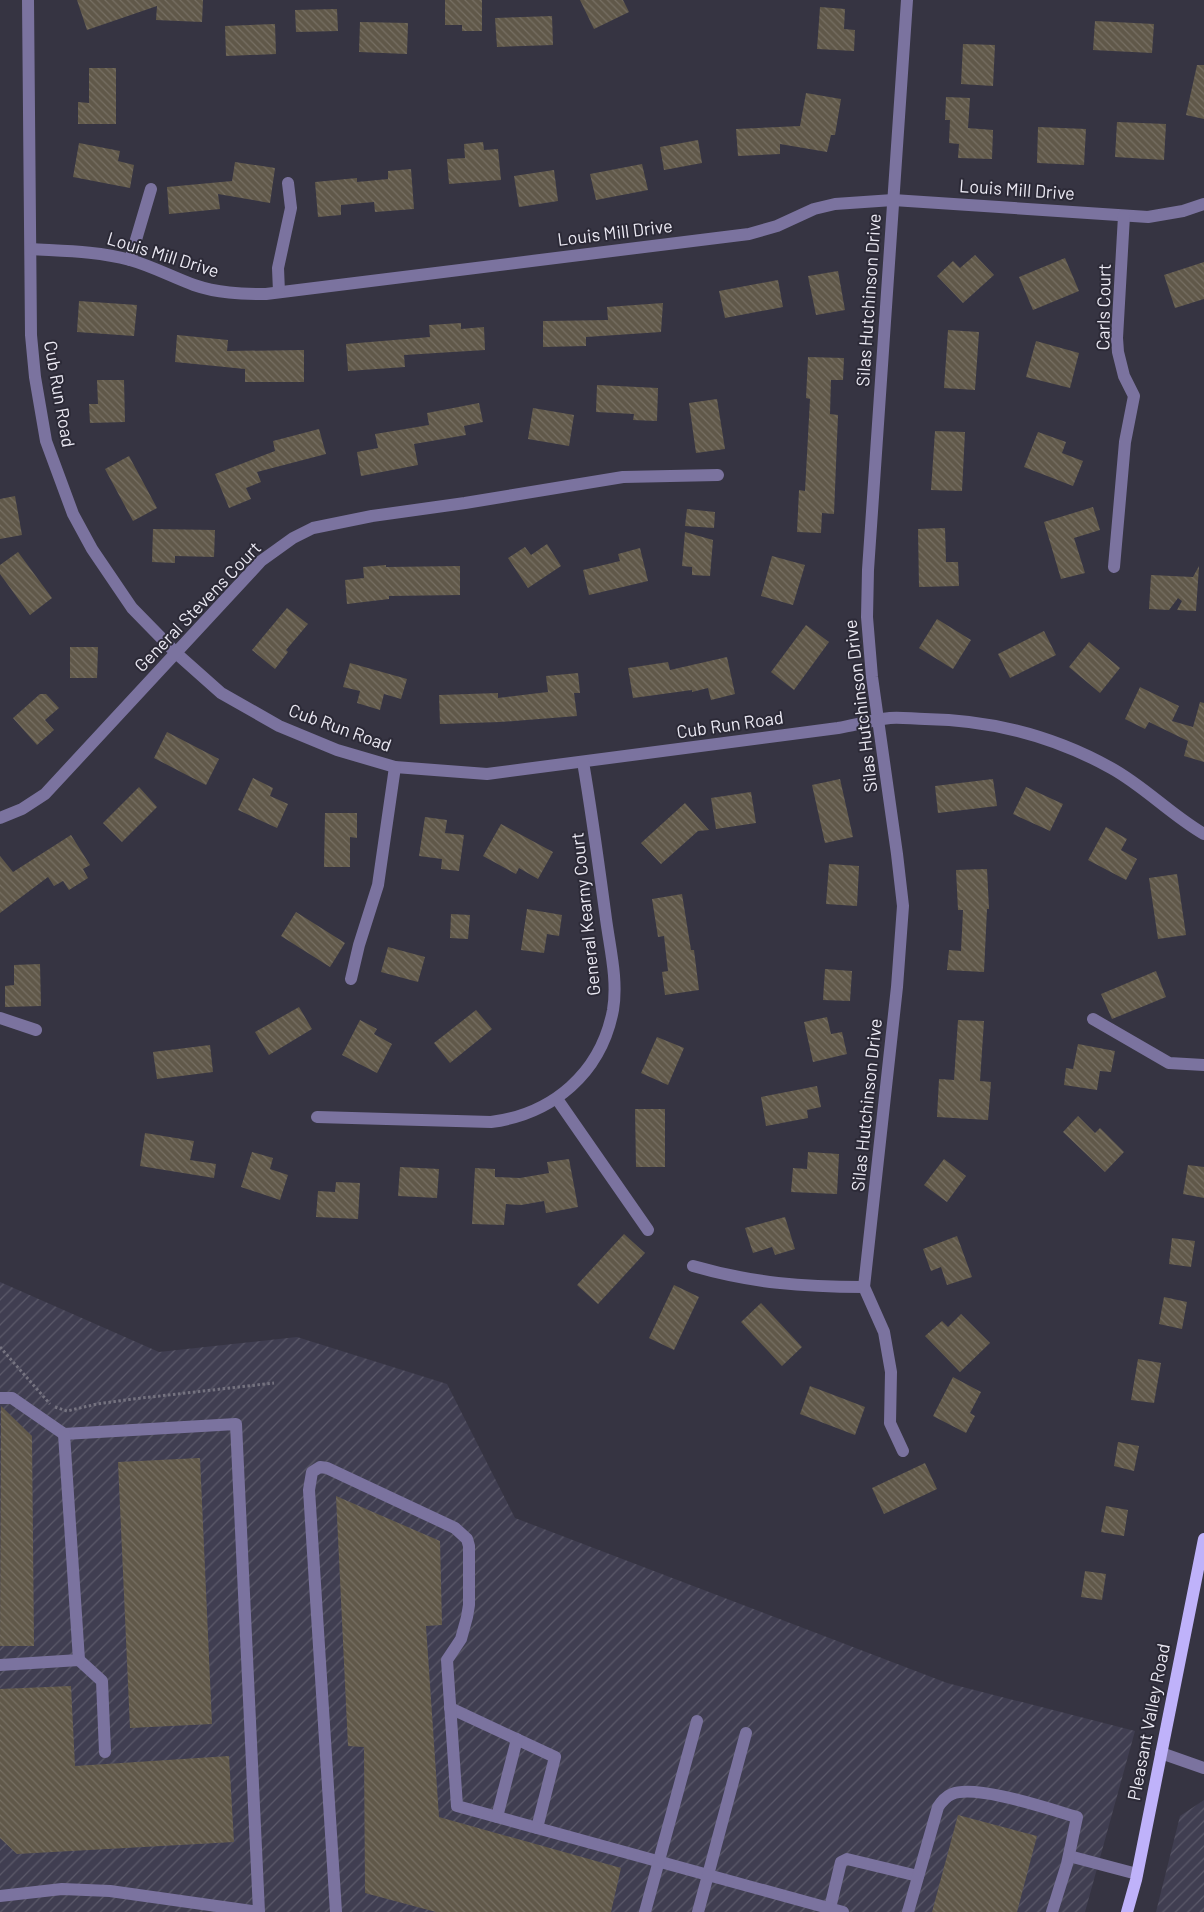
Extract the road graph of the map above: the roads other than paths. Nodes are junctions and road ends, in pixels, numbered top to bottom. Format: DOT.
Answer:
graph roads {
  1 [pos="28,0"];
  2 [pos="907,0"];
  3 [pos="288,183"];
  4 [pos="151,189"];
  5 [pos="893,200"];
  6 [pos="1204,204"];
  7 [pos="1124,216"];
  8 [pos="31,249"];
  9 [pos="130,260"];
  10 [pos="279,292"];
  11 [pos="718,475"];
  12 [pos="1114,567"];
  13 [pos="176,653"];
  14 [pos="878,720"];
  15 [pos="583,762"];
  16 [pos="395,767"];
  17 [pos="0,818"];
  18 [pos="1204,834"];
  19 [pos="351,979"];
  20 [pos="0,1018"];
  21 [pos="1093,1019"];
  22 [pos="36,1030"];
  23 [pos="1204,1065"];
  24 [pos="557,1099"];
  25 [pos="317,1117"];
  26 [pos="648,1230"];
  27 [pos="692,1266"];
  28 [pos="864,1287"];
  29 [pos="0,1398"];
  30 [pos="64,1434"];
  31 [pos="903,1451"];
  32 [pos="1204,1539"];
  33 [pos="79,1660"];
  34 [pos="0,1665"];
  35 [pos="450,1708"];
  36 [pos="697,1720"];
  37 [pos="746,1733"];
  38 [pos="517,1739"];
  39 [pos="105,1752"];
  40 [pos="1161,1753"];
  41 [pos="1204,1768"];
  42 [pos="498,1817"];
  43 [pos="537,1828"];
  44 [pos="1069,1856"];
  45 [pos="658,1861"];
  46 [pos="1137,1874"];
  47 [pos="708,1875"];
  48 [pos="918,1876"];
  49 [pos="0,1896"];
  50 [pos="830,1908"];
  51 [pos="259,1912"];
  52 [pos="336,1912"];
  53 [pos="645,1912"];
  54 [pos="698,1912"];
  55 [pos="843,1912"];
  56 [pos="908,1912"];
  57 [pos="1052,1912"];
  58 [pos="1127,1912"];
  1 -- 8 [label="street, Cub Run Road"];
  2 -- 5 [label="street, Silas Hutchinson Drive"];
  3 -- 10 [label="street"];
  4 -- 9 [label="street"];
  5 -- 7 [label="street, Louis Mill Drive"];
  5 -- 10 [label="street, Louis Mill Drive"];
  5 -- 14 [label="street, Silas Hutchinson Drive"];
  6 -- 7 [label="street, Louis Mill Drive"];
  7 -- 12 [label="street, Carls Court"];
  8 -- 9 [label="street, Louis Mill Drive"];
  8 -- 13 [label="street, Cub Run Road"];
  9 -- 10 [label="street, Louis Mill Drive"];
  11 -- 13 [label="street, General Stevens Court"];
  13 -- 16 [label="street, Cub Run Road"];
  13 -- 17 [label="street, General Stevens Court"];
  14 -- 15 [label="street, Cub Run Road"];
  14 -- 18 [label="street, Cub Run Road"];
  14 -- 28 [label="street, Silas Hutchinson Drive"];
  15 -- 16 [label="street, Cub Run Road"];
  15 -- 24 [label="street, General Kearny Court"];
  16 -- 19 [label="street"];
  20 -- 22 [label="street"];
  21 -- 23 [label="street"];
  24 -- 25 [label="street, General Kearny Court"];
  24 -- 26 [label="street"];
  27 -- 28 [label="street"];
  28 -- 31 [label="street"];
  29 -- 30 [label="street"];
  30 -- 33 [label="street"];
  30 -- 51 [label="street"];
  32 -- 40 [label="main road, Pleasant Valley Road"];
  33 -- 34 [label="street"];
  33 -- 39 [label="street"];
  35 -- 38 [label="street"];
  35 -- 42 [label="street"];
  35 -- 52 [label="street"];
  36 -- 45 [label="street"];
  37 -- 47 [label="street"];
  38 -- 42 [label="street"];
  38 -- 43 [label="street"];
  40 -- 41 [label="street"];
  40 -- 46 [label="main road, Pleasant Valley Road"];
  42 -- 43 [label="street"];
  43 -- 45 [label="street"];
  44 -- 46 [label="street"];
  44 -- 48 [label="street"];
  44 -- 57 [label="street"];
  45 -- 47 [label="street"];
  45 -- 53 [label="street"];
  46 -- 58 [label="main road, Pleasant Valley Road"];
  47 -- 50 [label="street"];
  47 -- 54 [label="street"];
  48 -- 50 [label="street"];
  48 -- 56 [label="street"];
  49 -- 51 [label="street"];
  50 -- 55 [label="street"];
}
